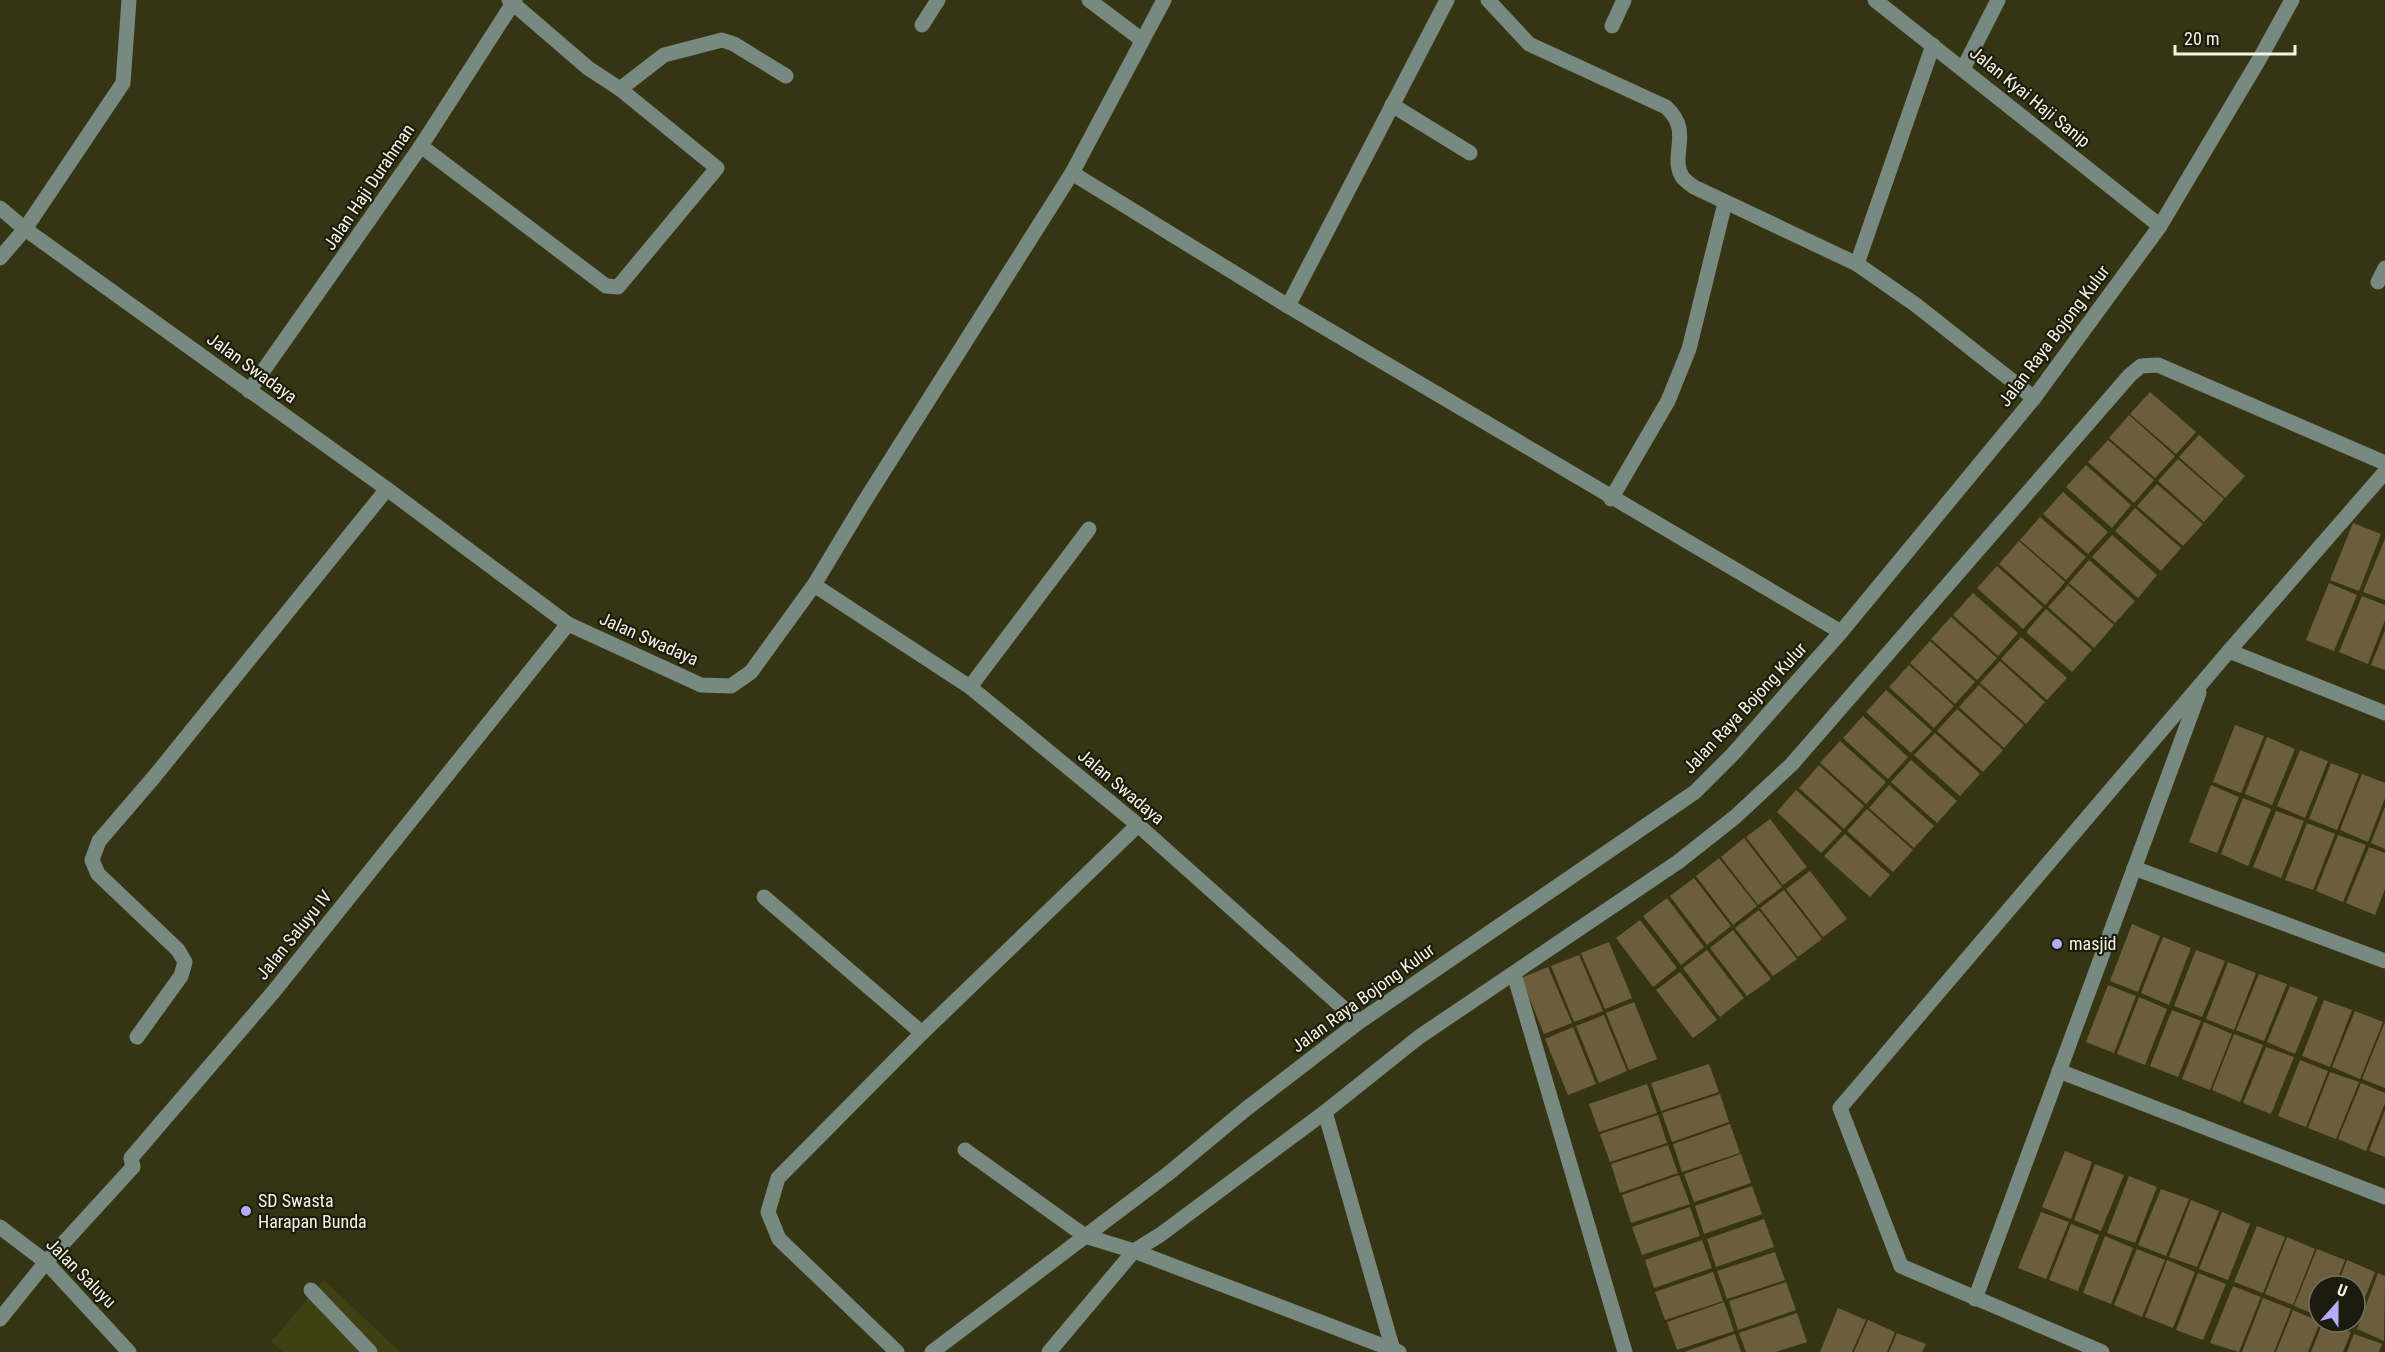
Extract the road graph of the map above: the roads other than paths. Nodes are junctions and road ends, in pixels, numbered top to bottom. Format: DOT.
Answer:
graph roads {
  1 [pos="129,0"];
  2 [pos="938,0"];
  3 [pos="1089,0"];
  4 [pos="1164,0"];
  5 [pos="1448,0"];
  6 [pos="1624,0"];
  7 [pos="1875,0"];
  8 [pos="1998,0"];
  9 [pos="2292,0"];
  10 [pos="512,1"];
  11 [pos="1492,1"];
  12 [pos="922,25"];
  13 [pos="1612,26"];
  14 [pos="1142,40"];
  15 [pos="1933,45"];
  16 [pos="1963,69"];
  17 [pos="786,76"];
  18 [pos="620,89"];
  19 [pos="1392,105"];
  20 [pos="421,146"];
  21 [pos="1470,153"];
  22 [pos="1072,173"];
  23 [pos="1725,203"];
  24 [pos="0,208"];
  25 [pos="2160,226"];
  26 [pos="25,230"];
  27 [pos="0,258"];
  28 [pos="1857,264"];
  29 [pos="1288,306"];
  30 [pos="249,391"];
  31 [pos="2034,398"];
  32 [pos="2385,463"];
  33 [pos="2385,472"];
  34 [pos="387,489"];
  35 [pos="1611,499"];
  36 [pos="1089,529"];
  37 [pos="814,585"];
  38 [pos="568,624"];
  39 [pos="1840,632"];
  40 [pos="2229,651"];
  41 [pos="2203,682"];
  42 [pos="969,687"];
  43 [pos="2385,713"];
  44 [pos="1138,825"];
  45 [pos="2134,868"];
  46 [pos="764,897"];
  47 [pos="2385,962"];
  48 [pos="1514,974"];
  49 [pos="1359,1022"];
  50 [pos="922,1033"];
  51 [pos="137,1037"];
  52 [pos="2059,1071"];
  53 [pos="1325,1112"];
  54 [pos="965,1150"];
  55 [pos="2385,1197"];
  56 [pos="0,1227"];
  57 [pos="1085,1236"];
  58 [pos="1134,1251"];
  59 [pos="46,1262"];
  60 [pos="312,1290"];
  61 [pos="1975,1299"];
  62 [pos="0,1318"];
  63 [pos="1396,1351"];
  64 [pos="129,1352"];
  65 [pos="370,1352"];
  66 [pos="897,1352"];
  67 [pos="932,1352"];
  68 [pos="1049,1352"];
  69 [pos="1625,1352"];
  70 [pos="2102,1352"];
  1 -- 26 [label="street"];
  2 -- 12 [label="street"];
  3 -- 14 [label="street"];
  4 -- 14 [label="street"];
  5 -- 19 [label="street"];
  6 -- 13 [label="street"];
  7 -- 15 [label="street, Jalan Kyai Haji Sanip"];
  8 -- 16 [label="street"];
  9 -- 25 [label="street, Jalan Raya Bojong Kulur"];
  10 -- 18 [label="street"];
  10 -- 20 [label="street, Jalan Haji Durahman"];
  11 -- 23 [label="street"];
  14 -- 22 [label="street"];
  15 -- 16 [label="street, Jalan Kyai Haji Sanip"];
  15 -- 28 [label="street"];
  16 -- 25 [label="street, Jalan Kyai Haji Sanip"];
  17 -- 18 [label="street"];
  18 -- 20 [label="street"];
  19 -- 21 [label="street"];
  19 -- 29 [label="street"];
  20 -- 30 [label="street, Jalan Haji Durahman"];
  22 -- 29 [label="street"];
  22 -- 37 [label="street"];
  23 -- 28 [label="street"];
  23 -- 35 [label="street"];
  24 -- 26 [label="street, Jalan Swadaya"];
  25 -- 31 [label="street, Jalan Raya Bojong Kulur"];
  26 -- 27 [label="street"];
  26 -- 30 [label="street, Jalan Swadaya"];
  28 -- 31 [label="street"];
  29 -- 35 [label="street"];
  30 -- 34 [label="street, Jalan Swadaya"];
  31 -- 39 [label="street, Jalan Raya Bojong Kulur"];
  32 -- 48 [label="street"];
  33 -- 40 [label="street"];
  34 -- 38 [label="street, Jalan Swadaya"];
  34 -- 51 [label="street"];
  35 -- 39 [label="street"];
  36 -- 42 [label="street"];
  37 -- 38 [label="street, Jalan Swadaya"];
  37 -- 42 [label="street, Jalan Swadaya"];
  38 -- 59 [label="street, Jalan Saluyu IV"];
  39 -- 49 [label="street, Jalan Raya Bojong Kulur"];
  40 -- 41 [label="street"];
  40 -- 43 [label="street"];
  41 -- 45 [label="street"];
  41 -- 61 [label="street"];
  42 -- 44 [label="street, Jalan Swadaya"];
  44 -- 49 [label="street, Jalan Swadaya"];
  44 -- 50 [label="street"];
  45 -- 47 [label="street"];
  45 -- 52 [label="street"];
  46 -- 50 [label="street"];
  48 -- 53 [label="street"];
  48 -- 69 [label="street"];
  49 -- 57 [label="street, Jalan Raya Bojong Kulur"];
  50 -- 66 [label="street"];
  52 -- 55 [label="street"];
  52 -- 61 [label="street"];
  53 -- 58 [label="street"];
  53 -- 63 [label="street"];
  54 -- 57 [label="street"];
  56 -- 59 [label="street, Jalan Saluyu"];
  57 -- 58 [label="street"];
  57 -- 67 [label="street, Jalan Raya Bojong Kulur"];
  58 -- 63 [label="street"];
  58 -- 68 [label="street"];
  59 -- 62 [label="street"];
  59 -- 64 [label="street, Jalan Saluyu"];
  60 -- 65 [label="street"];
  61 -- 70 [label="street"];
}
